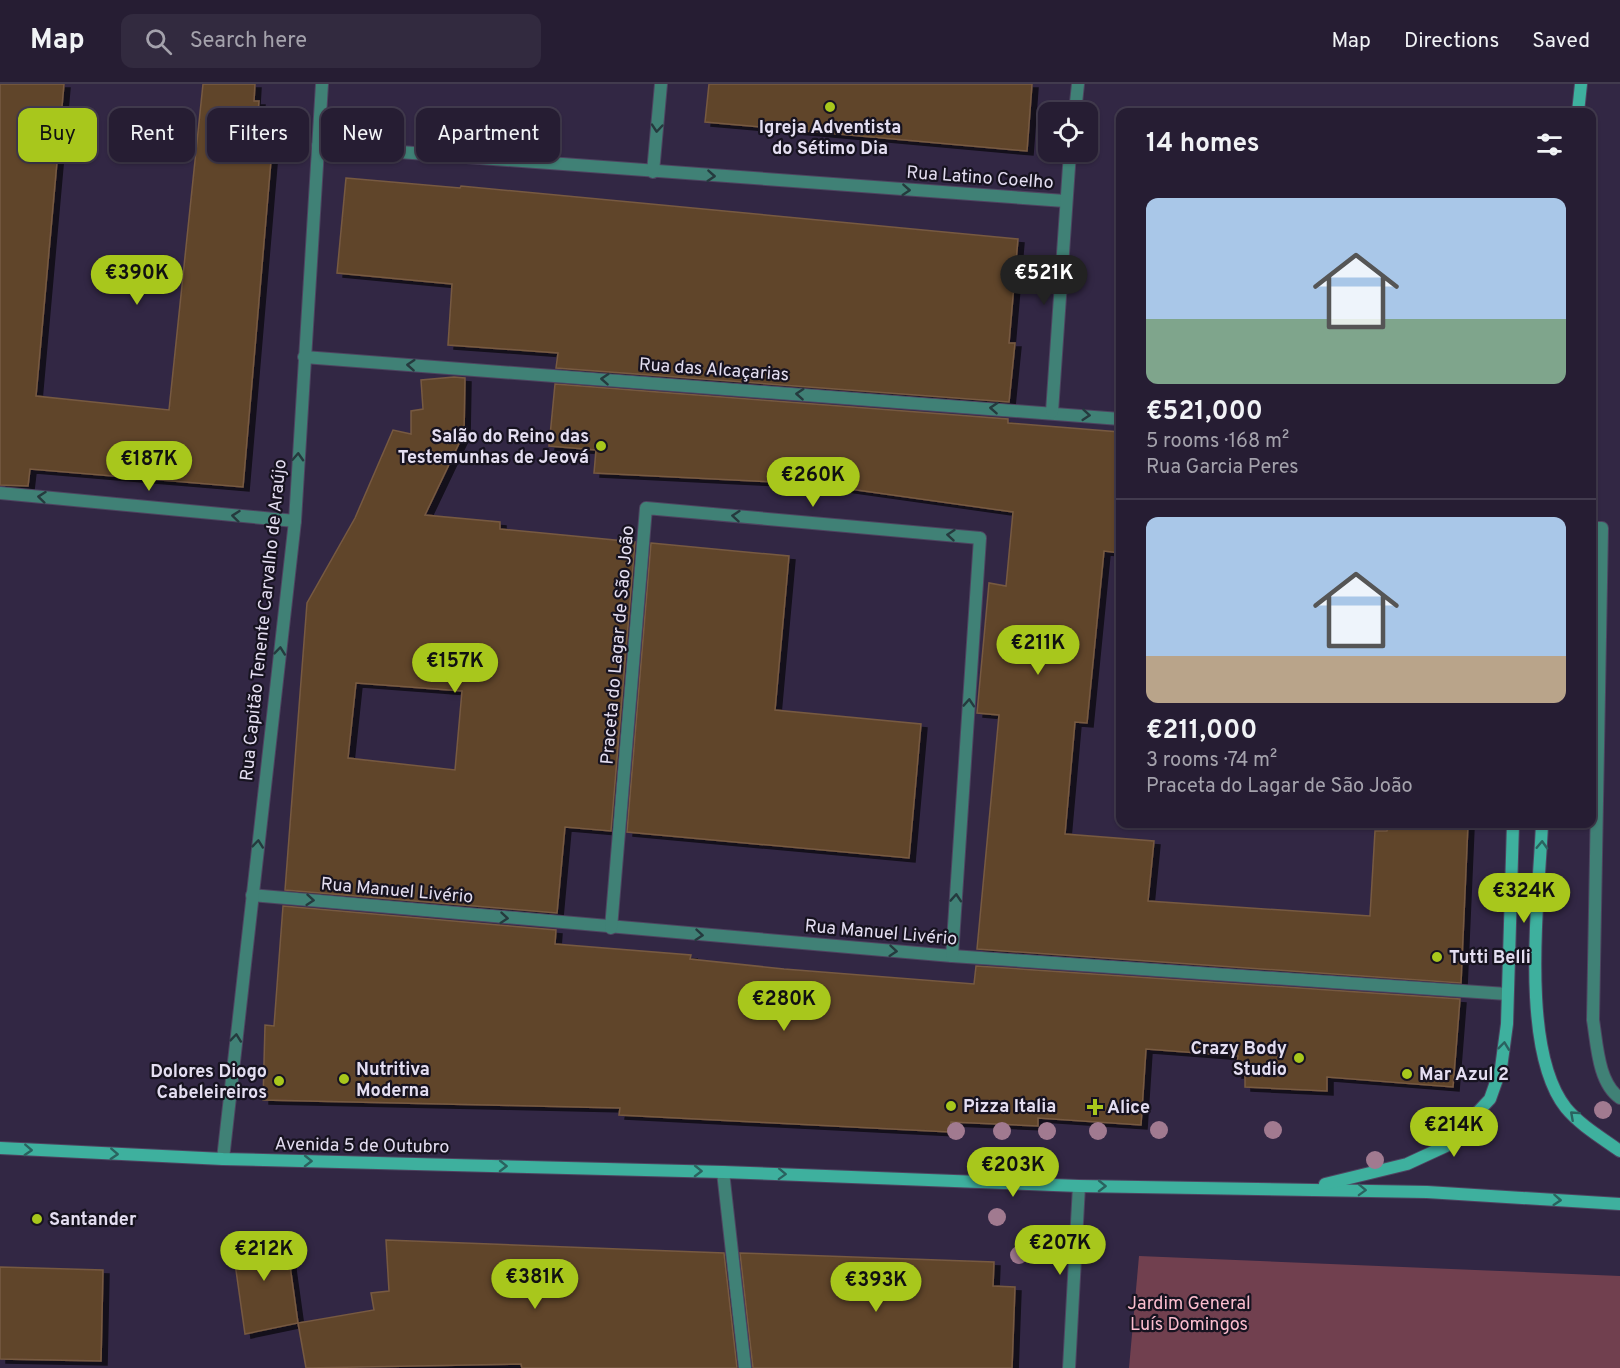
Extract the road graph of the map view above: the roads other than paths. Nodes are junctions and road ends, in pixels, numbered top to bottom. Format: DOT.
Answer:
graph roads {
  1 [pos="322,84"];
  2 [pos="661,84"];
  3 [pos="1078,84"];
  4 [pos="1581,84"];
  5 [pos="1076,102"];
  6 [pos="1578,108"];
  7 [pos="318,146"];
  8 [pos="1069,162"];
  9 [pos="653,172"];
  10 [pos="1065,201"];
  11 [pos="304,357"];
  12 [pos="1052,412"];
  13 [pos="1116,419"];
  14 [pos="0,493"];
  15 [pos="294,521"];
  16 [pos="1596,528"];
  17 [pos="1513,828"];
  18 [pos="1542,828"];
  19 [pos="252,895"];
  20 [pos="611,928"];
  21 [pos="952,956"];
  22 [pos="1507,994"];
  23 [pos="1620,1098"];
  24 [pos="0,1148"];
  25 [pos="1620,1151"];
  26 [pos="223,1159"];
  27 [pos="723,1172"];
  28 [pos="1079,1186"];
  29 [pos="1304,1188"];
  30 [pos="1620,1204"];
  31 [pos="745,1368"];
  32 [pos="1069,1368"];
  1 -- 7 [label="street, Rua Capitão Tenente Carvalho de Araújo"];
  2 -- 9 [label="street, one-way"];
  3 -- 5 [label="street"];
  4 -- 6 [label="main road"];
  7 -- 9 [label="street, Rua Latino Coelho"];
  7 -- 11 [label="street, Rua Capitão Tenente Carvalho de Araújo"];
  8 -- 10 [label="street"];
  9 -- 10 [label="street, Rua Latino Coelho, one-way"];
  10 -- 12 [label="street"];
  12 -- 11 [label="street, Rua das Alcaçarias, one-way"];
  15 -- 11 [label="street, Rua Capitão Tenente Carvalho de Araújo, one-way"];
  12 -- 13 [label="street, Rua das Alcaçarias, one-way"];
  15 -- 14 [label="street, one-way"];
  19 -- 15 [label="street, Rua Capitão Tenente Carvalho de Araújo, one-way"];
  16 -- 23 [label="street"];
  17 -- 22 [label="main road"];
  25 -- 18 [label="main road, one-way"];
  19 -- 20 [label="street, Rua Manuel Livério, one-way"];
  26 -- 19 [label="street, Rua Capitão Tenente Carvalho de Araújo, one-way"];
  20 -- 21 [label="street, Rua Manuel Livério, one-way"];
  21 -- 20 [label="street, Praceta do Lagar de São João, one-way"];
  21 -- 22 [label="street, Rua Manuel Livério"];
  29 -- 22 [label="main road, one-way"];
  24 -- 26 [label="main road, Avenida 5 de Outubro, one-way"];
  26 -- 27 [label="main road, Avenida 5 de Outubro, one-way"];
  27 -- 28 [label="main road, Avenida 5 de Outubro, one-way"];
  27 -- 31 [label="street"];
  28 -- 29 [label="main road, Avenida 5 de Outubro, one-way"];
  28 -- 32 [label="street"];
  29 -- 30 [label="main road, one-way"];
}
